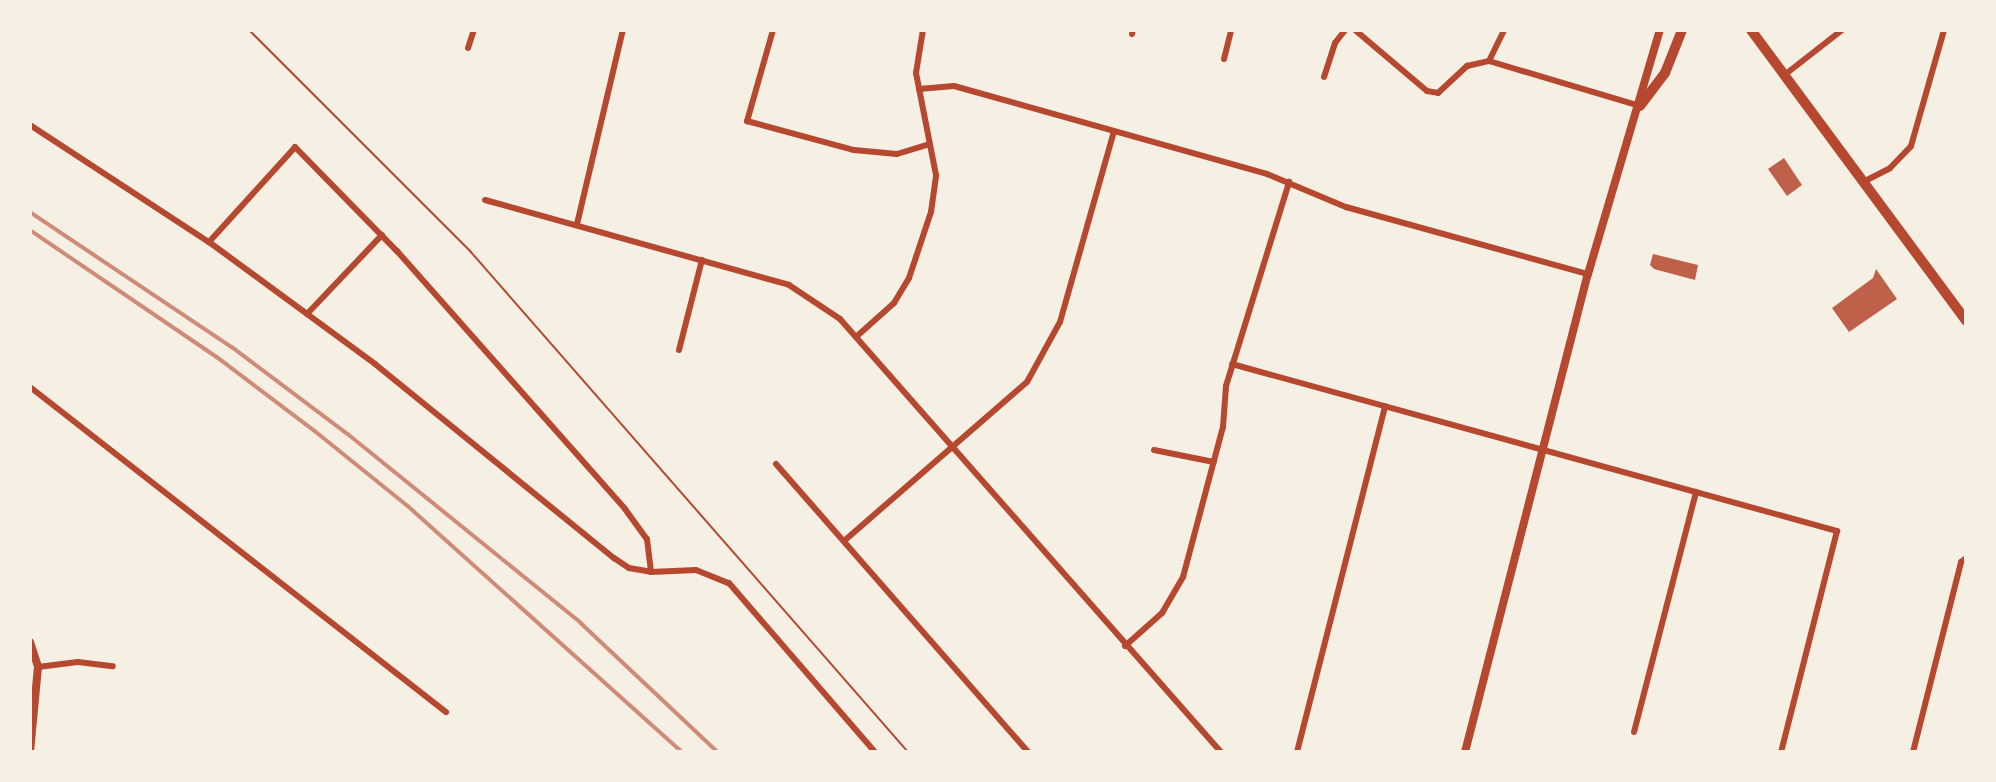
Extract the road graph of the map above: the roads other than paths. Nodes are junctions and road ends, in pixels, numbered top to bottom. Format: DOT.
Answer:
graph roads {
  1 [pos="474,30"];
  2 [pos="623,30"];
  3 [pos="773,30"];
  4 [pos="923,30"];
  5 [pos="1231,30"];
  6 [pos="1345,30"];
  7 [pos="1355,30"];
  8 [pos="1504,30"];
  9 [pos="1660,30"];
  10 [pos="1682,30"];
  11 [pos="1751,30"];
  12 [pos="1842,30"];
  13 [pos="1944,30"];
  14 [pos="468,48"];
  15 [pos="1224,59"];
  16 [pos="1489,61"];
  17 [pos="1787,73"];
  18 [pos="1324,78"];
  19 [pos="919,89"];
  20 [pos="1640,106"];
  21 [pos="30,125"];
  22 [pos="1114,131"];
  23 [pos="930,144"];
  24 [pos="1865,181"];
  25 [pos="1289,182"];
  26 [pos="485,200"];
  27 [pos="577,223"];
  28 [pos="382,235"];
  29 [pos="209,242"];
  30 [pos="702,260"];
  31 [pos="1588,274"];
  32 [pos="307,314"];
  33 [pos="1966,321"];
  34 [pos="856,337"];
  35 [pos="679,350"];
  36 [pos="1233,364"];
  37 [pos="30,387"];
  38 [pos="1385,406"];
  39 [pos="951,447"];
  40 [pos="1154,450"];
  41 [pos="1544,450"];
  42 [pos="1214,462"];
  43 [pos="776,464"];
  44 [pos="1696,492"];
  45 [pos="844,541"];
  46 [pos="1966,558"];
  47 [pos="651,572"];
  48 [pos="30,642"];
  49 [pos="1125,646"];
  50 [pos="113,666"];
  51 [pos="38,667"];
  52 [pos="446,712"];
  53 [pos="1634,732"];
  54 [pos="30,752"];
  55 [pos="875,752"];
  56 [pos="1028,752"];
  57 [pos="1221,752"];
  58 [pos="1297,752"];
  59 [pos="1465,752"];
  60 [pos="1781,752"];
  61 [pos="1913,752"];
  1 -- 14 [label="street"];
  2 -- 27 [label="street"];
  3 -- 23 [label="street"];
  4 -- 19 [label="street"];
  5 -- 15 [label="street"];
  6 -- 18 [label="street"];
  7 -- 16 [label="street"];
  8 -- 16 [label="street"];
  9 -- 20 [label="street"];
  10 -- 20 [label="main road"];
  11 -- 17 [label="main road"];
  12 -- 17 [label="street"];
  13 -- 24 [label="street"];
  16 -- 20 [label="street"];
  17 -- 24 [label="main road"];
  19 -- 22 [label="street"];
  19 -- 23 [label="street"];
  20 -- 31 [label="street"];
  21 -- 29 [label="street"];
  22 -- 25 [label="street"];
  22 -- 39 [label="street"];
  23 -- 34 [label="street"];
  24 -- 33 [label="main road"];
  25 -- 31 [label="street"];
  25 -- 36 [label="street"];
  26 -- 27 [label="street"];
  27 -- 30 [label="street"];
  28 -- 29 [label="street"];
  28 -- 32 [label="street"];
  28 -- 47 [label="street"];
  29 -- 32 [label="street"];
  30 -- 34 [label="street"];
  30 -- 35 [label="street"];
  31 -- 41 [label="street"];
  32 -- 47 [label="street"];
  34 -- 39 [label="street"];
  36 -- 38 [label="street"];
  36 -- 42 [label="street"];
  37 -- 52 [label="street"];
  38 -- 41 [label="street"];
  38 -- 58 [label="street"];
  39 -- 45 [label="street"];
  39 -- 49 [label="street"];
  40 -- 42 [label="street"];
  41 -- 44 [label="street"];
  41 -- 59 [label="street"];
  42 -- 49 [label="street"];
  43 -- 45 [label="street"];
  44 -- 53 [label="street"];
  44 -- 60 [label="street"];
  45 -- 56 [label="street"];
  46 -- 61 [label="street"];
  47 -- 55 [label="street"];
  48 -- 51 [label="street"];
  49 -- 57 [label="street"];
  50 -- 51 [label="street"];
  51 -- 54 [label="street"];
}
